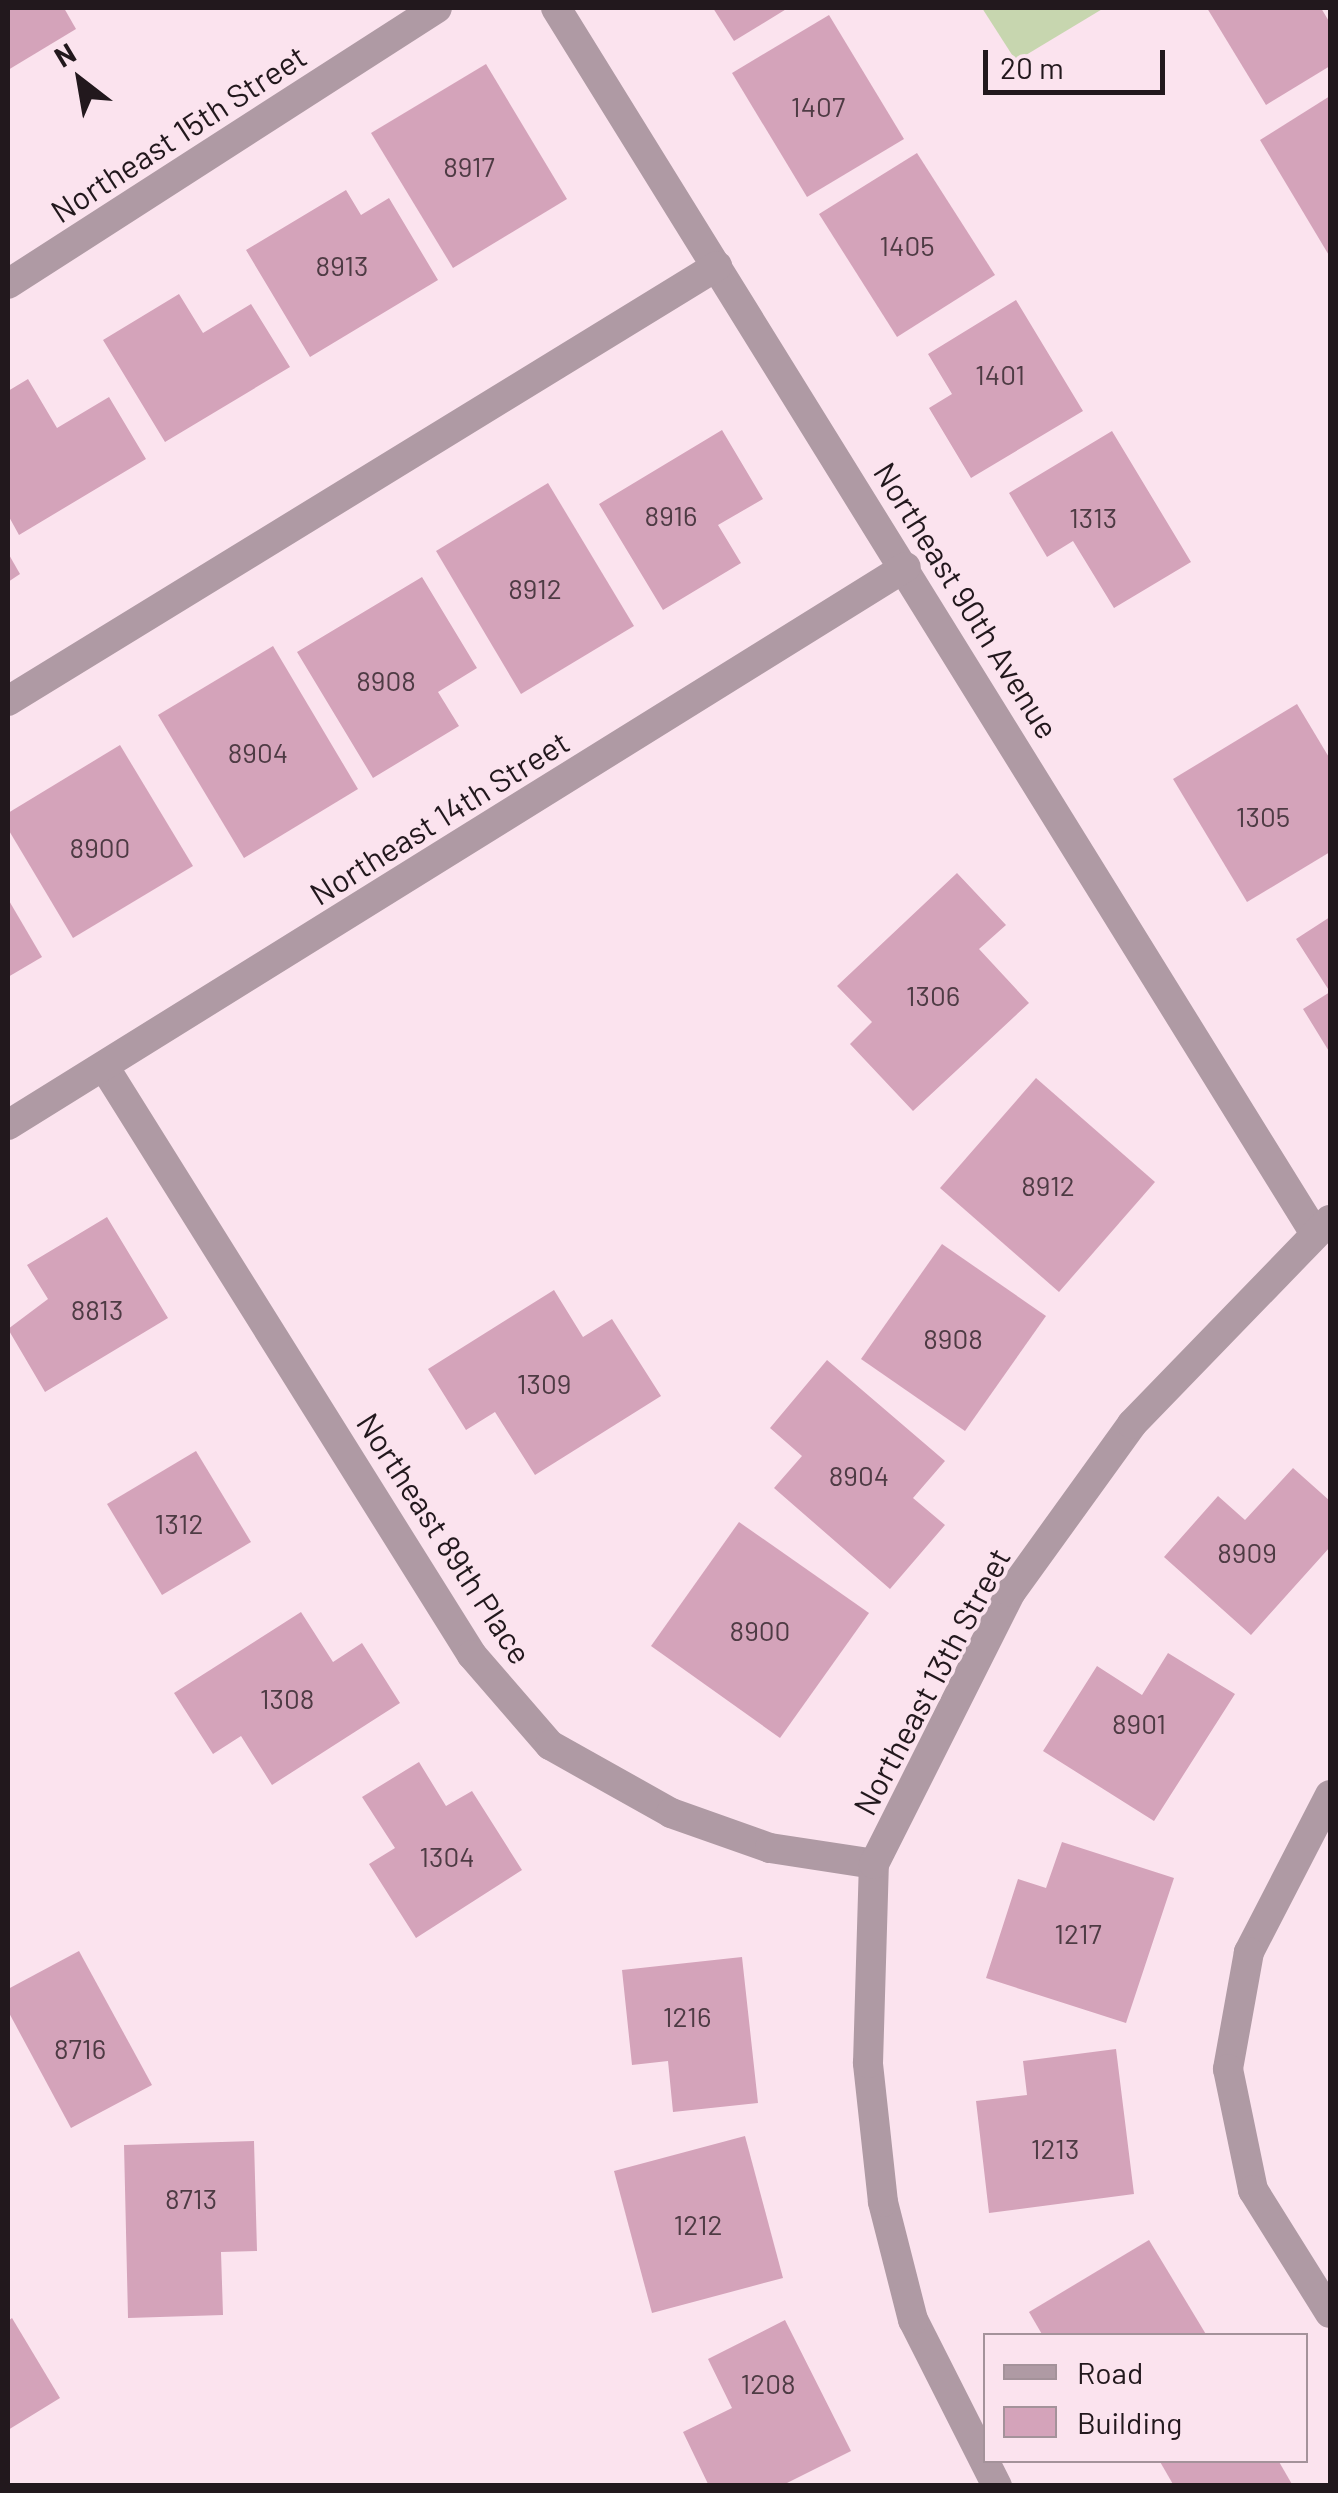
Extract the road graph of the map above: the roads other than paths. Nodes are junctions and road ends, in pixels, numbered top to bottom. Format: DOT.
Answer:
graph roads {
  1 [pos="437,8"];
  2 [pos="556,8"];
  3 [pos="717,266"];
  4 [pos="8,284"];
  5 [pos="906,566"];
  6 [pos="8,701"];
  7 [pos="105,1068"];
  8 [pos="8,1125"];
  9 [pos="1322,1226"];
  10 [pos="1330,1796"];
  11 [pos="874,1864"];
  12 [pos="1330,2313"];
  13 [pos="983,2458"];
  14 [pos="985,2463"];
  15 [pos="997,2486"];
  1 -- 4 [label="street, Northeast 15th Street"];
  2 -- 3 [label="street, Northeast 90th Avenue"];
  3 -- 5 [label="street, Northeast 90th Avenue"];
  3 -- 6 [label="street"];
  5 -- 7 [label="street, Northeast 14th Street"];
  5 -- 9 [label="street, Northeast 90th Avenue"];
  7 -- 8 [label="street, Northeast 14th Street"];
  7 -- 11 [label="street, Northeast 89th Place"];
  9 -- 11 [label="street, Northeast 13th Street"];
  10 -- 12 [label="street"];
  11 -- 13 [label="street"];
  14 -- 15 [label="street"];
}
